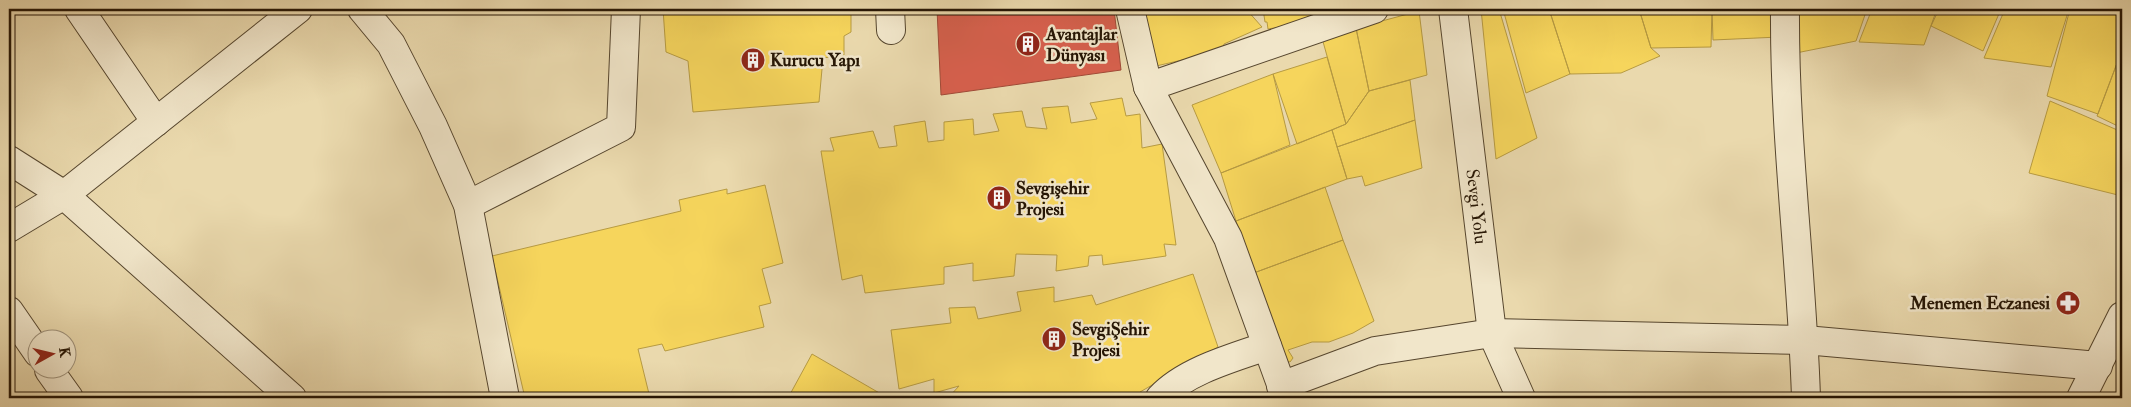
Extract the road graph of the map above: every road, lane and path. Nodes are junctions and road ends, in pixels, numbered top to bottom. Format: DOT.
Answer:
graph roads {
  1 [pos="79,9"];
  2 [pos="298,9"];
  3 [pos="362,9"];
  4 [pos="626,9"];
  5 [pos="1130,9"];
  6 [pos="1374,9"];
  7 [pos="1453,9"];
  8 [pos="1785,9"];
  9 [pos="1148,87"];
  10 [pos="156,122"];
  11 [pos="9,160"];
  12 [pos="64,195"];
  13 [pos="468,205"];
  14 [pos="9,228"];
  15 [pos="9,311"];
  16 [pos="2122,316"];
  17 [pos="1492,333"];
  18 [pos="28,339"];
  19 [pos="1804,340"];
  20 [pos="1267,346"];
  21 [pos="2098,366"];
  22 [pos="56,380"];
  23 [pos="1284,392"];
  24 [pos="69,398"];
  25 [pos="292,398"];
  26 [pos="505,398"];
  27 [pos="1160,398"];
  28 [pos="1521,398"];
  29 [pos="1806,398"];
  30 [pos="2081,398"];
  1 -- 10 [label="street"];
  2 -- 10 [label="street"];
  3 -- 13 [label="street"];
  4 -- 13 [label="street"];
  5 -- 9 [label="street"];
  6 -- 9 [label="street"];
  7 -- 17 [label="street, Sevgi Yolu"];
  8 -- 19 [label="street"];
  9 -- 20 [label="street"];
  10 -- 12 [label="street"];
  11 -- 12 [label="street"];
  12 -- 14 [label="street"];
  12 -- 25 [label="street"];
  13 -- 26 [label="street"];
  15 -- 18 [label="street"];
  16 -- 21 [label="street"];
  17 -- 19 [label="street"];
  17 -- 23 [label="street"];
  17 -- 28 [label="street, Sevgi Yolu"];
  19 -- 21 [label="street"];
  19 -- 29 [label="street"];
  20 -- 23 [label="street"];
  20 -- 27 [label="street"];
  21 -- 30 [label="street"];
  22 -- 24 [label="street"];
}
